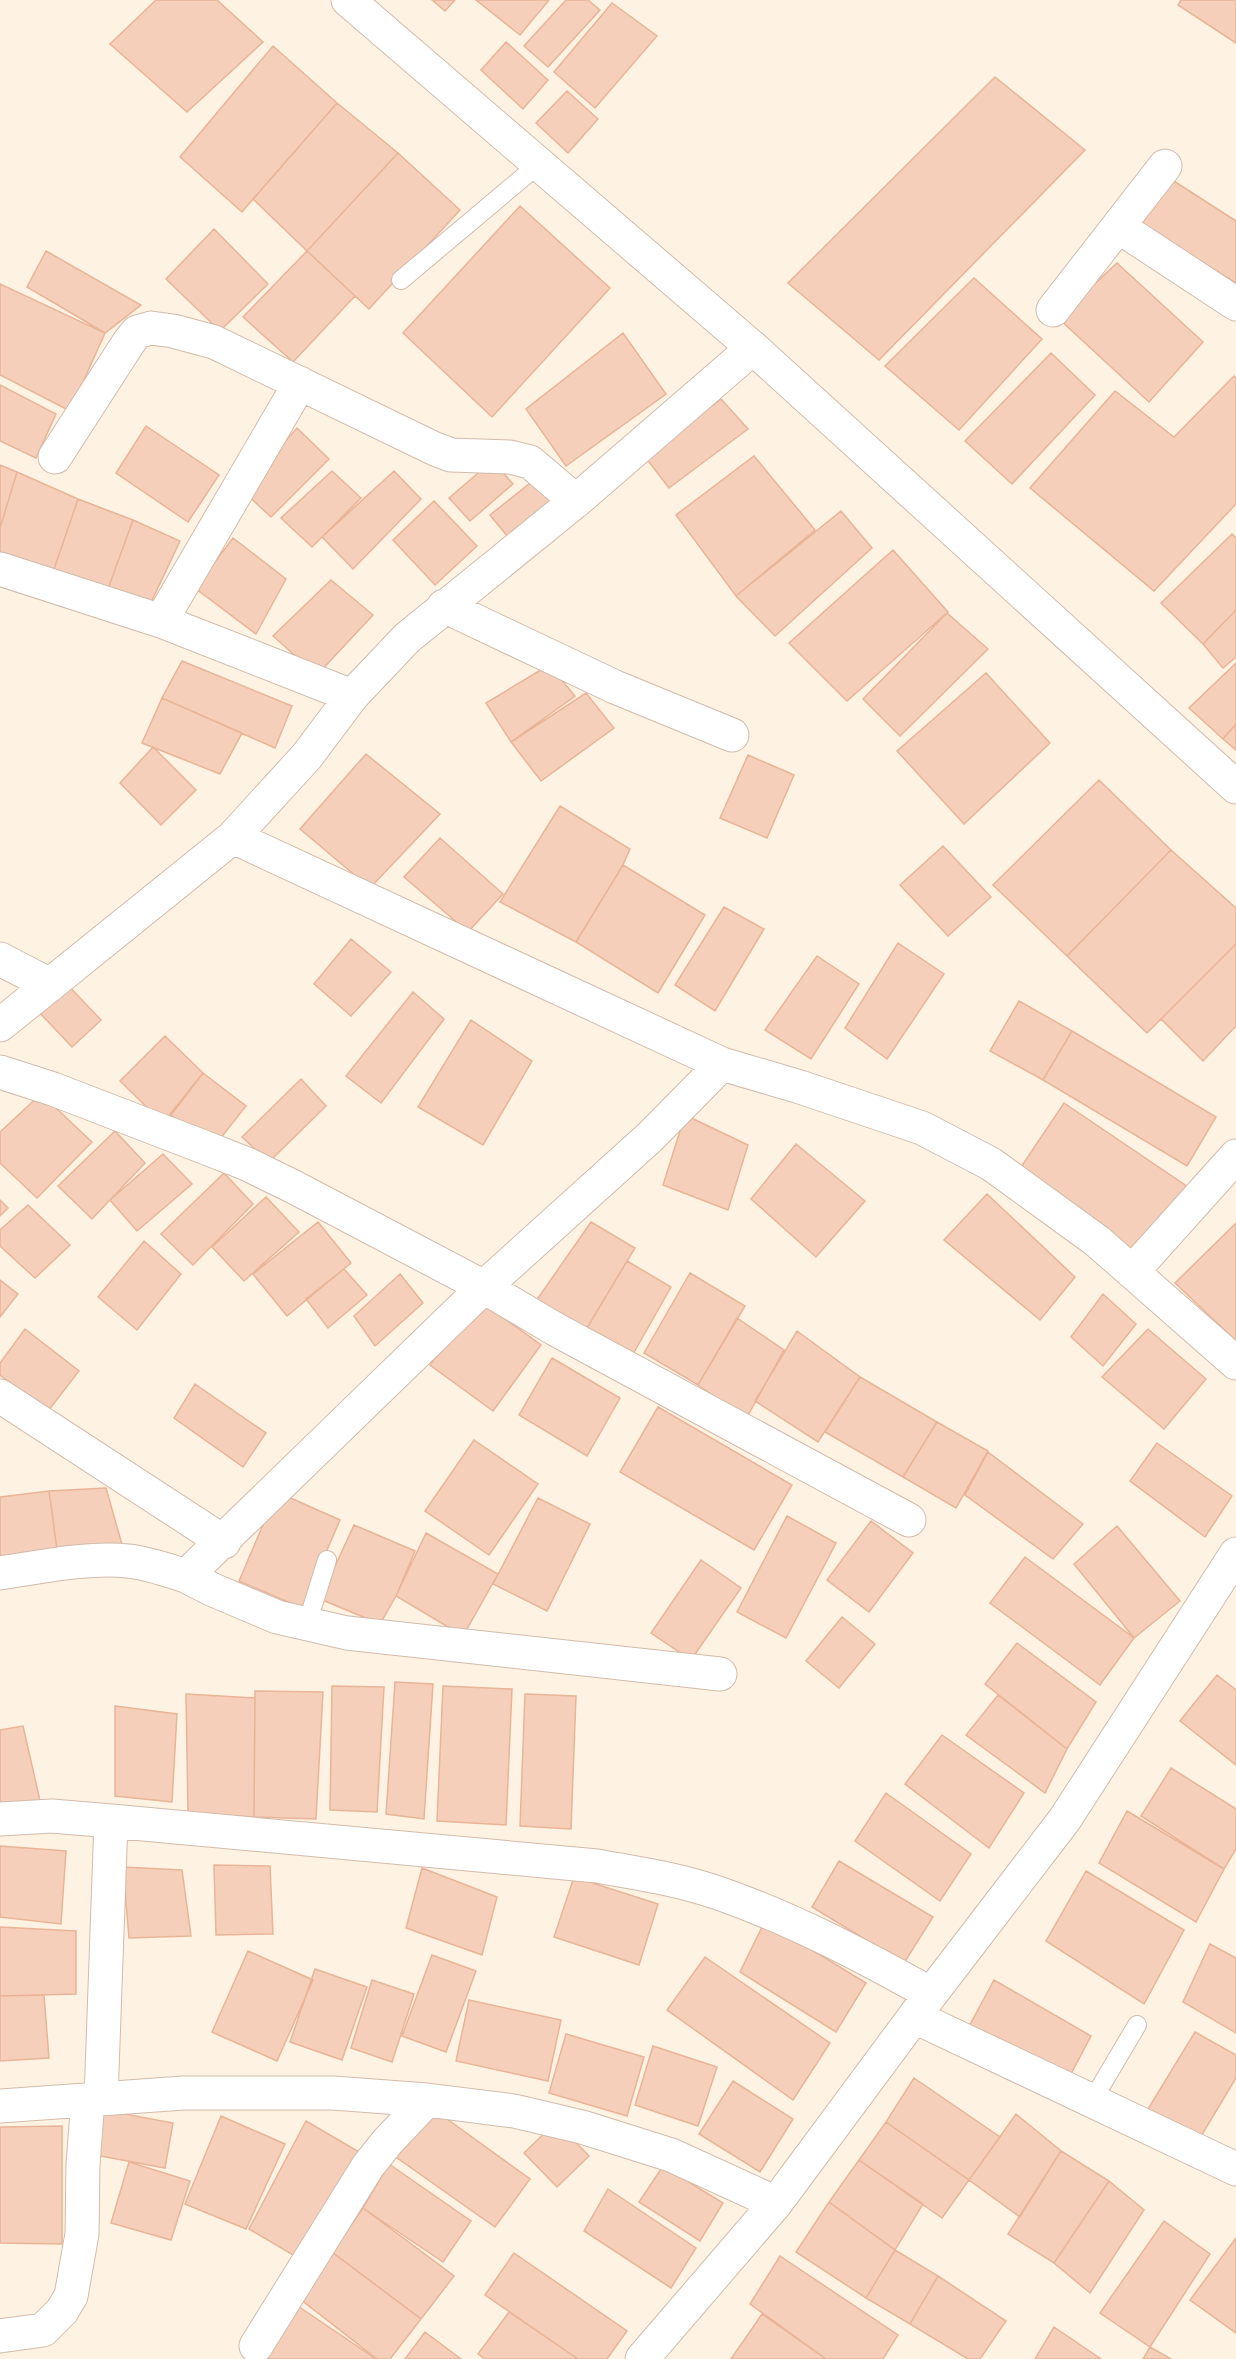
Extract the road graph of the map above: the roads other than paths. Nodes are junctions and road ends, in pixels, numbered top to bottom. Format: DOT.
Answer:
graph roads {
  1 [pos="348,0"];
  2 [pos="539,164"];
  3 [pos="1166,166"];
  4 [pos="1119,227"];
  5 [pos="400,280"];
  6 [pos="1236,304"];
  7 [pos="1053,310"];
  8 [pos="753,348"];
  9 [pos="300,383"];
  10 [pos="55,457"];
  11 [pos="576,501"];
  12 [pos="0,569"];
  13 [pos="444,606"];
  14 [pos="161,621"];
  15 [pos="352,696"];
  16 [pos="732,735"];
  17 [pos="1236,787"];
  18 [pos="233,837"];
  19 [pos="0,958"];
  20 [pos="50,985"];
  21 [pos="0,1025"];
  22 [pos="722,1064"];
  23 [pos="0,1072"];
  24 [pos="1236,1156"];
  25 [pos="1132,1272"];
  26 [pos="484,1287"];
  27 [pos="1236,1363"];
  28 [pos="0,1396"];
  29 [pos="909,1520"];
  30 [pos="224,1542"];
  31 [pos="1236,1554"];
  32 [pos="327,1560"];
  33 [pos="0,1573"];
  34 [pos="186,1576"];
  35 [pos="308,1624"];
  36 [pos="720,1674"];
  37 [pos="0,1819"];
  38 [pos="111,1821"];
  39 [pos="923,2006"];
  40 [pos="1137,2025"];
  41 [pos="94,2099"];
  42 [pos="427,2100"];
  43 [pos="1092,2101"];
  44 [pos="0,2106"];
  45 [pos="1236,2169"];
  46 [pos="776,2203"];
  47 [pos="0,2336"];
  48 [pos="256,2346"];
  49 [pos="642,2359"];
  1 -- 2 [label="street"];
  2 -- 5 [label="lane"];
  2 -- 8 [label="street"];
  3 -- 4 [label="street"];
  4 -- 6 [label="street"];
  4 -- 7 [label="street"];
  8 -- 11 [label="street"];
  8 -- 17 [label="street"];
  9 -- 10 [label="street"];
  9 -- 11 [label="street"];
  9 -- 14 [label="street"];
  11 -- 13 [label="street"];
  12 -- 14 [label="street"];
  13 -- 15 [label="street"];
  13 -- 16 [label="street"];
  14 -- 15 [label="street"];
  15 -- 18 [label="street"];
  18 -- 20 [label="street"];
  18 -- 22 [label="street"];
  19 -- 20 [label="street"];
  20 -- 21 [label="street"];
  22 -- 25 [label="street"];
  22 -- 26 [label="street"];
  23 -- 26 [label="street"];
  24 -- 25 [label="street"];
  25 -- 27 [label="street"];
  26 -- 29 [label="street"];
  26 -- 30 [label="street"];
  28 -- 30 [label="street"];
  30 -- 34 [label="street"];
  31 -- 39 [label="street"];
  32 -- 35 [label="lane"];
  33 -- 34 [label="street"];
  34 -- 35 [label="street"];
  35 -- 36 [label="street"];
  37 -- 38 [label="street"];
  38 -- 39 [label="street"];
  38 -- 41 [label="street"];
  39 -- 43 [label="street"];
  39 -- 46 [label="street"];
  40 -- 43 [label="lane"];
  41 -- 42 [label="street"];
  41 -- 44 [label="street"];
  41 -- 47 [label="street"];
  42 -- 46 [label="street"];
  42 -- 48 [label="street"];
  43 -- 45 [label="street"];
  46 -- 49 [label="street"];
}
